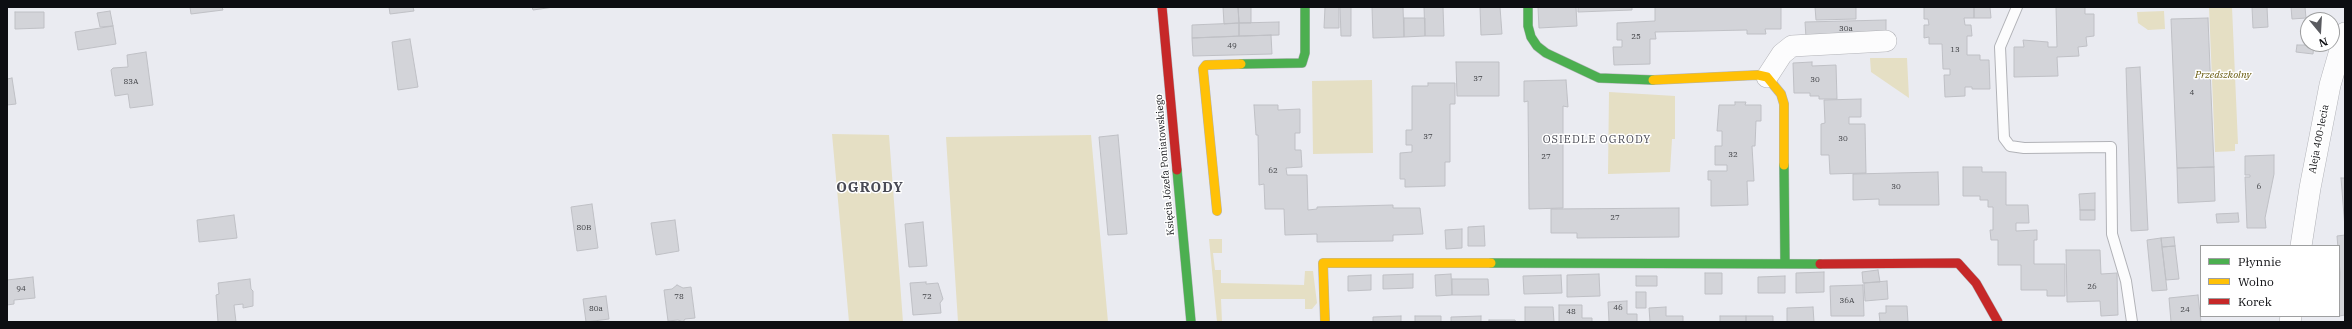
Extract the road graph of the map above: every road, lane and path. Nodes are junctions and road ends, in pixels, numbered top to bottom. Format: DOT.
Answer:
graph roads {
  1 [pos="1162,7"];
  2 [pos="1305,7"];
  3 [pos="1528,7"];
  4 [pos="2017,7"];
  5 [pos="2345,33"];
  6 [pos="1886,41"];
  7 [pos="1767,78"];
  8 [pos="1217,211"];
  9 [pos="2301,245"];
  10 [pos="1785,264"];
  11 [pos="1190,322"];
  12 [pos="1325,322"];
  13 [pos="1998,322"];
  14 [pos="2132,322"];
  1 -- 11 [label="street, Księcia Józefa Poniatowskiego"];
  2 -- 8 [label="street"];
  3 -- 7 [label="street"];
  4 -- 14 [label="lane"];
  5 -- 9 [label="street, Aleja 400-lecia"];
  6 -- 7 [label="street"];
  7 -- 10 [label="street"];
  10 -- 12 [label="street"];
  10 -- 13 [label="street"];
}
